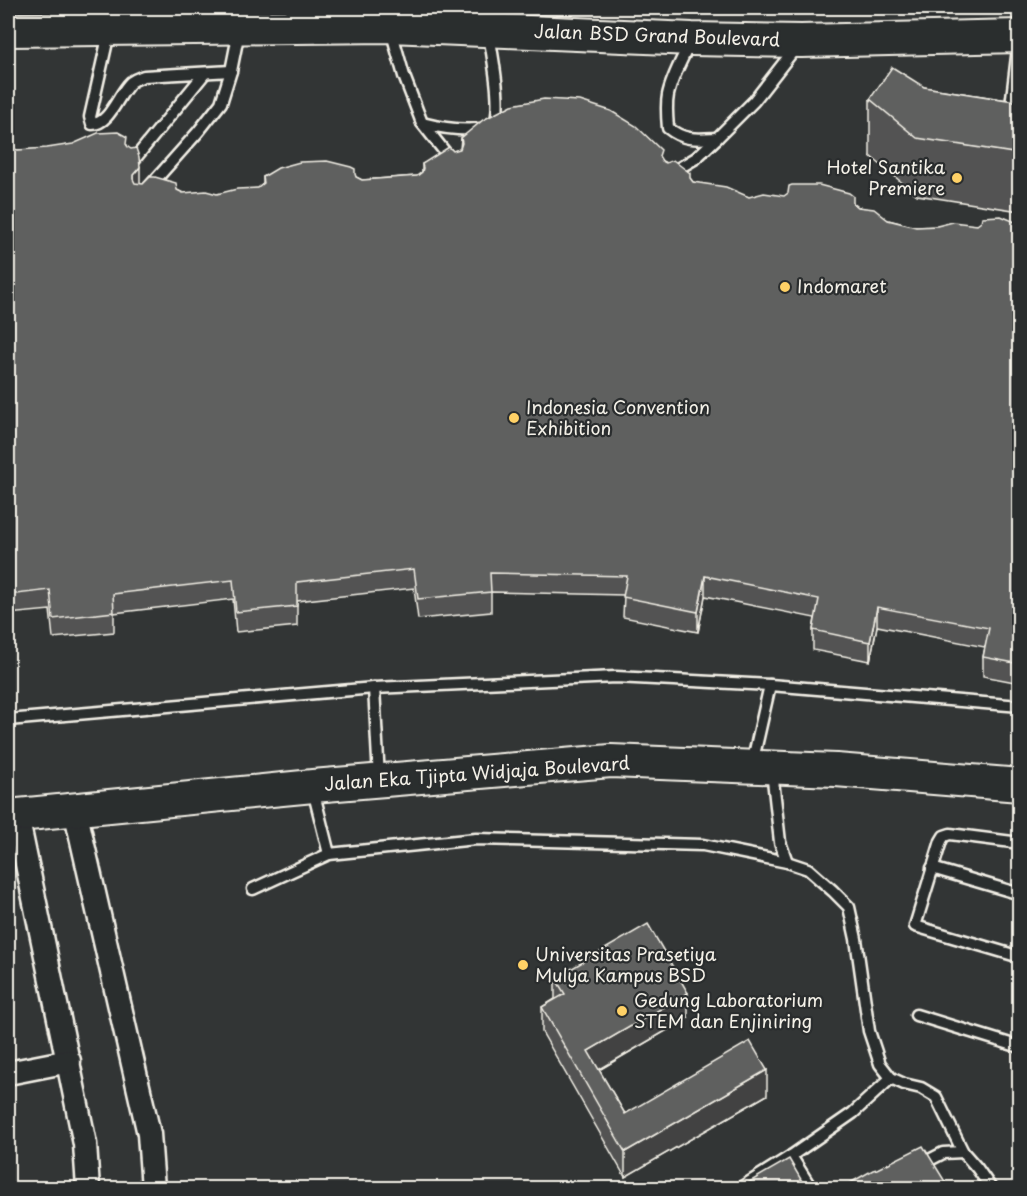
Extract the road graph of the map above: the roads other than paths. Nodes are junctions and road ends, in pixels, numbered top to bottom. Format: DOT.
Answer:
graph roads {
  1 [pos="390,26"];
  2 [pos="240,28"];
  3 [pos="488,29"];
  4 [pos="8,30"];
  5 [pos="110,30"];
  6 [pos="1020,36"];
  7 [pos="692,39"];
  8 [pos="801,41"];
  9 [pos="231,71"];
  10 [pos="206,73"];
  11 [pos="422,123"];
  12 [pos="1009,125"];
  13 [pos="717,138"];
  14 [pos="133,161"];
  15 [pos="454,163"];
  16 [pos="666,175"];
  17 [pos="140,197"];
  18 [pos="770,685"];
  19 [pos="374,688"];
  20 [pos="1020,706"];
  21 [pos="8,720"];
  22 [pos="761,768"];
  23 [pos="380,780"];
  24 [pos="1020,785"];
  25 [pos="313,786"];
  26 [pos="75,810"];
  27 [pos="12,816"];
  28 [pos="1020,843"];
  29 [pos="329,854"];
  30 [pos="16,862"];
  31 [pos="787,862"];
  32 [pos="932,868"];
  33 [pos="253,889"];
  34 [pos="1020,894"];
  35 [pos="1020,957"];
  36 [pos="916,1016"];
  37 [pos="1020,1047"];
  38 [pos="69,1061"];
  39 [pos="8,1073"];
  40 [pos="891,1078"];
  41 [pos="963,1152"];
  42 [pos="791,1156"];
  43 [pos="914,1168"];
  44 [pos="88,1188"];
  45 [pos="153,1188"];
  46 [pos="740,1188"];
  47 [pos="811,1188"];
  48 [pos="991,1188"];
  1 -- 2 [label="main road, Jalan BSD Grand Boulevard"];
  1 -- 3 [label="main road, Jalan BSD Grand Boulevard"];
  1 -- 11 [label="lane"];
  2 -- 5 [label="main road, Jalan BSD Grand Boulevard"];
  2 -- 9 [label="lane"];
  3 -- 7 [label="main road, Jalan BSD Grand Boulevard"];
  3 -- 11 [label="lane"];
  4 -- 5 [label="main road, Jalan BSD Grand Boulevard"];
  5 -- 10 [label="lane"];
  6 -- 8 [label="main road, Jalan BSD Grand Boulevard"];
  6 -- 12 [label="lane"];
  7 -- 8 [label="main road, Jalan BSD Grand Boulevard"];
  7 -- 13 [label="lane"];
  8 -- 13 [label="lane"];
  9 -- 10 [label="lane"];
  9 -- 17 [label="lane"];
  10 -- 14 [label="lane"];
  11 -- 15 [label="lane"];
  13 -- 16 [label="lane"];
  18 -- 19 [label="lane"];
  18 -- 20 [label="lane"];
  18 -- 22 [label="lane"];
  19 -- 21 [label="lane"];
  19 -- 23 [label="lane"];
  22 -- 23 [label="main road, Jalan Eka Tjipta Widjaja Boulevard"];
  22 -- 24 [label="main road, Jalan Eka Tjipta Widjaja Boulevard"];
  22 -- 31 [label="lane"];
  23 -- 25 [label="main road, Jalan Eka Tjipta Widjaja Boulevard"];
  25 -- 26 [label="main road, Jalan Eka Tjipta Widjaja Boulevard"];
  25 -- 29 [label="lane"];
  26 -- 27 [label="main road, Jalan Eka Tjipta Widjaja Boulevard"];
  26 -- 45 [label="street"];
  27 -- 30 [label="street"];
  28 -- 32 [label="lane"];
  29 -- 31 [label="lane"];
  29 -- 33 [label="lane"];
  30 -- 38 [label="street"];
  31 -- 40 [label="lane"];
  32 -- 34 [label="lane"];
  32 -- 35 [label="lane"];
  36 -- 37 [label="lane"];
  38 -- 39 [label="street"];
  38 -- 44 [label="street"];
  40 -- 41 [label="lane"];
  40 -- 42 [label="lane"];
  41 -- 43 [label="lane"];
  41 -- 48 [label="lane"];
  42 -- 46 [label="lane"];
  42 -- 47 [label="lane"];
}
